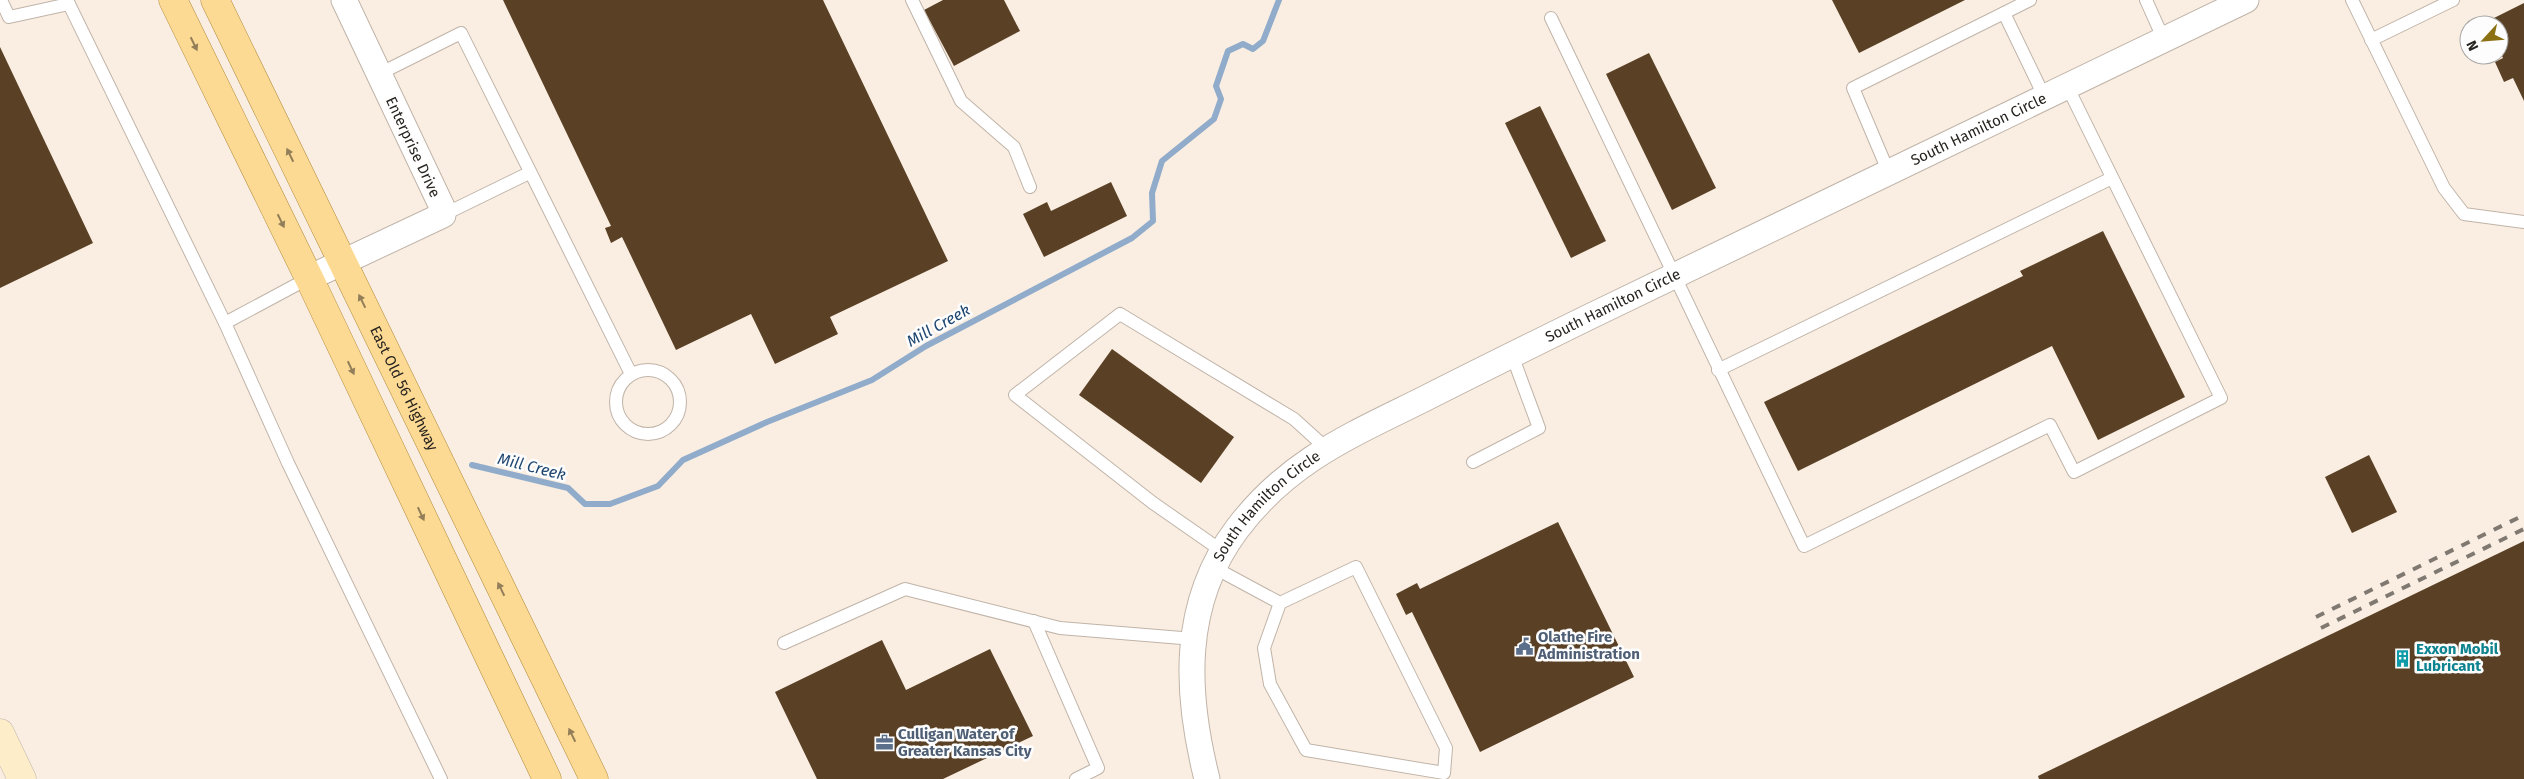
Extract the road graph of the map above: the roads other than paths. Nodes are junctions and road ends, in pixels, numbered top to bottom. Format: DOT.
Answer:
graph roads {
  1 [pos="1,0"];
  2 [pos="173,0"];
  3 [pos="214,0"];
  4 [pos="344,0"];
  5 [pos="912,0"];
  6 [pos="2030,0"];
  7 [pos="2146,0"];
  8 [pos="2246,0"];
  9 [pos="2352,0"];
  10 [pos="2453,0"];
  11 [pos="68,2"];
  12 [pos="2004,13"];
  13 [pos="1551,18"];
  14 [pos="2164,40"];
  15 [pos="2371,40"];
  16 [pos="379,74"];
  17 [pos="2067,86"];
  18 [pos="2044,96"];
  19 [pos="529,173"];
  20 [pos="1889,173"];
  21 [pos="2112,178"];
  22 [pos="1030,187"];
  23 [pos="443,215"];
  24 [pos="2524,222"];
  25 [pos="342,262"];
  26 [pos="1673,276"];
  27 [pos="309,278"];
  28 [pos="224,322"];
  29 [pos="1512,355"];
  30 [pos="1718,370"];
  31 [pos="631,374"];
  32 [pos="1326,448"];
  33 [pos="1473,462"];
  34 [pos="1218,559"];
  35 [pos="1280,603"];
  36 [pos="1034,621"];
  37 [pos="1194,639"];
  38 [pos="784,643"];
  39 [pos="0,733"];
  40 [pos="22,779"];
  41 [pos="441,779"];
  42 [pos="547,779"];
  43 [pos="594,779"];
  44 [pos="1076,779"];
  45 [pos="1207,779"];
  1 -- 11 [label="lane"];
  2 -- 27 [label="main road, one-way"];
  25 -- 3 [label="main road, East Old 56 Highway, one-way"];
  4 -- 16 [label="street, Enterprise Drive"];
  5 -- 22 [label="lane"];
  6 -- 12 [label="lane"];
  7 -- 14 [label="lane"];
  8 -- 14 [label="street, South Hamilton Circle"];
  9 -- 15 [label="lane"];
  10 -- 15 [label="lane"];
  11 -- 28 [label="lane"];
  12 -- 18 [label="lane"];
  12 -- 20 [label="lane"];
  13 -- 26 [label="lane"];
  14 -- 17 [label="street, South Hamilton Circle"];
  15 -- 24 [label="lane"];
  16 -- 19 [label="lane"];
  16 -- 23 [label="street, Enterprise Drive"];
  17 -- 18 [label="street, South Hamilton Circle"];
  17 -- 21 [label="lane"];
  18 -- 20 [label="street, South Hamilton Circle"];
  19 -- 23 [label="lane"];
  19 -- 31 [label="lane"];
  20 -- 26 [label="street, South Hamilton Circle"];
  21 -- 30 [label="lane"];
  21 -- 30 [label="lane"];
  23 -- 25 [label="street, Enterprise Drive"];
  25 -- 27 [label="street, Enterprise Drive"];
  43 -- 25 [label="main road, East Old 56 Highway, one-way"];
  26 -- 29 [label="street, South Hamilton Circle"];
  26 -- 30 [label="lane"];
  27 -- 28 [label="lane"];
  27 -- 42 [label="main road, one-way"];
  28 -- 41 [label="lane"];
  29 -- 32 [label="street, South Hamilton Circle"];
  29 -- 33 [label="lane"];
  31 -- 31 [label="lane"];
  32 -- 34 [label="street, South Hamilton Circle"];
  32 -- 34 [label="lane"];
  34 -- 35 [label="lane"];
  34 -- 37 [label="street, South Hamilton Circle"];
  35 -- 35 [label="lane"];
  36 -- 37 [label="lane"];
  36 -- 38 [label="lane"];
  36 -- 44 [label="lane"];
  37 -- 45 [label="street, South Hamilton Circle"];
  39 -- 40 [label="street"];
}
